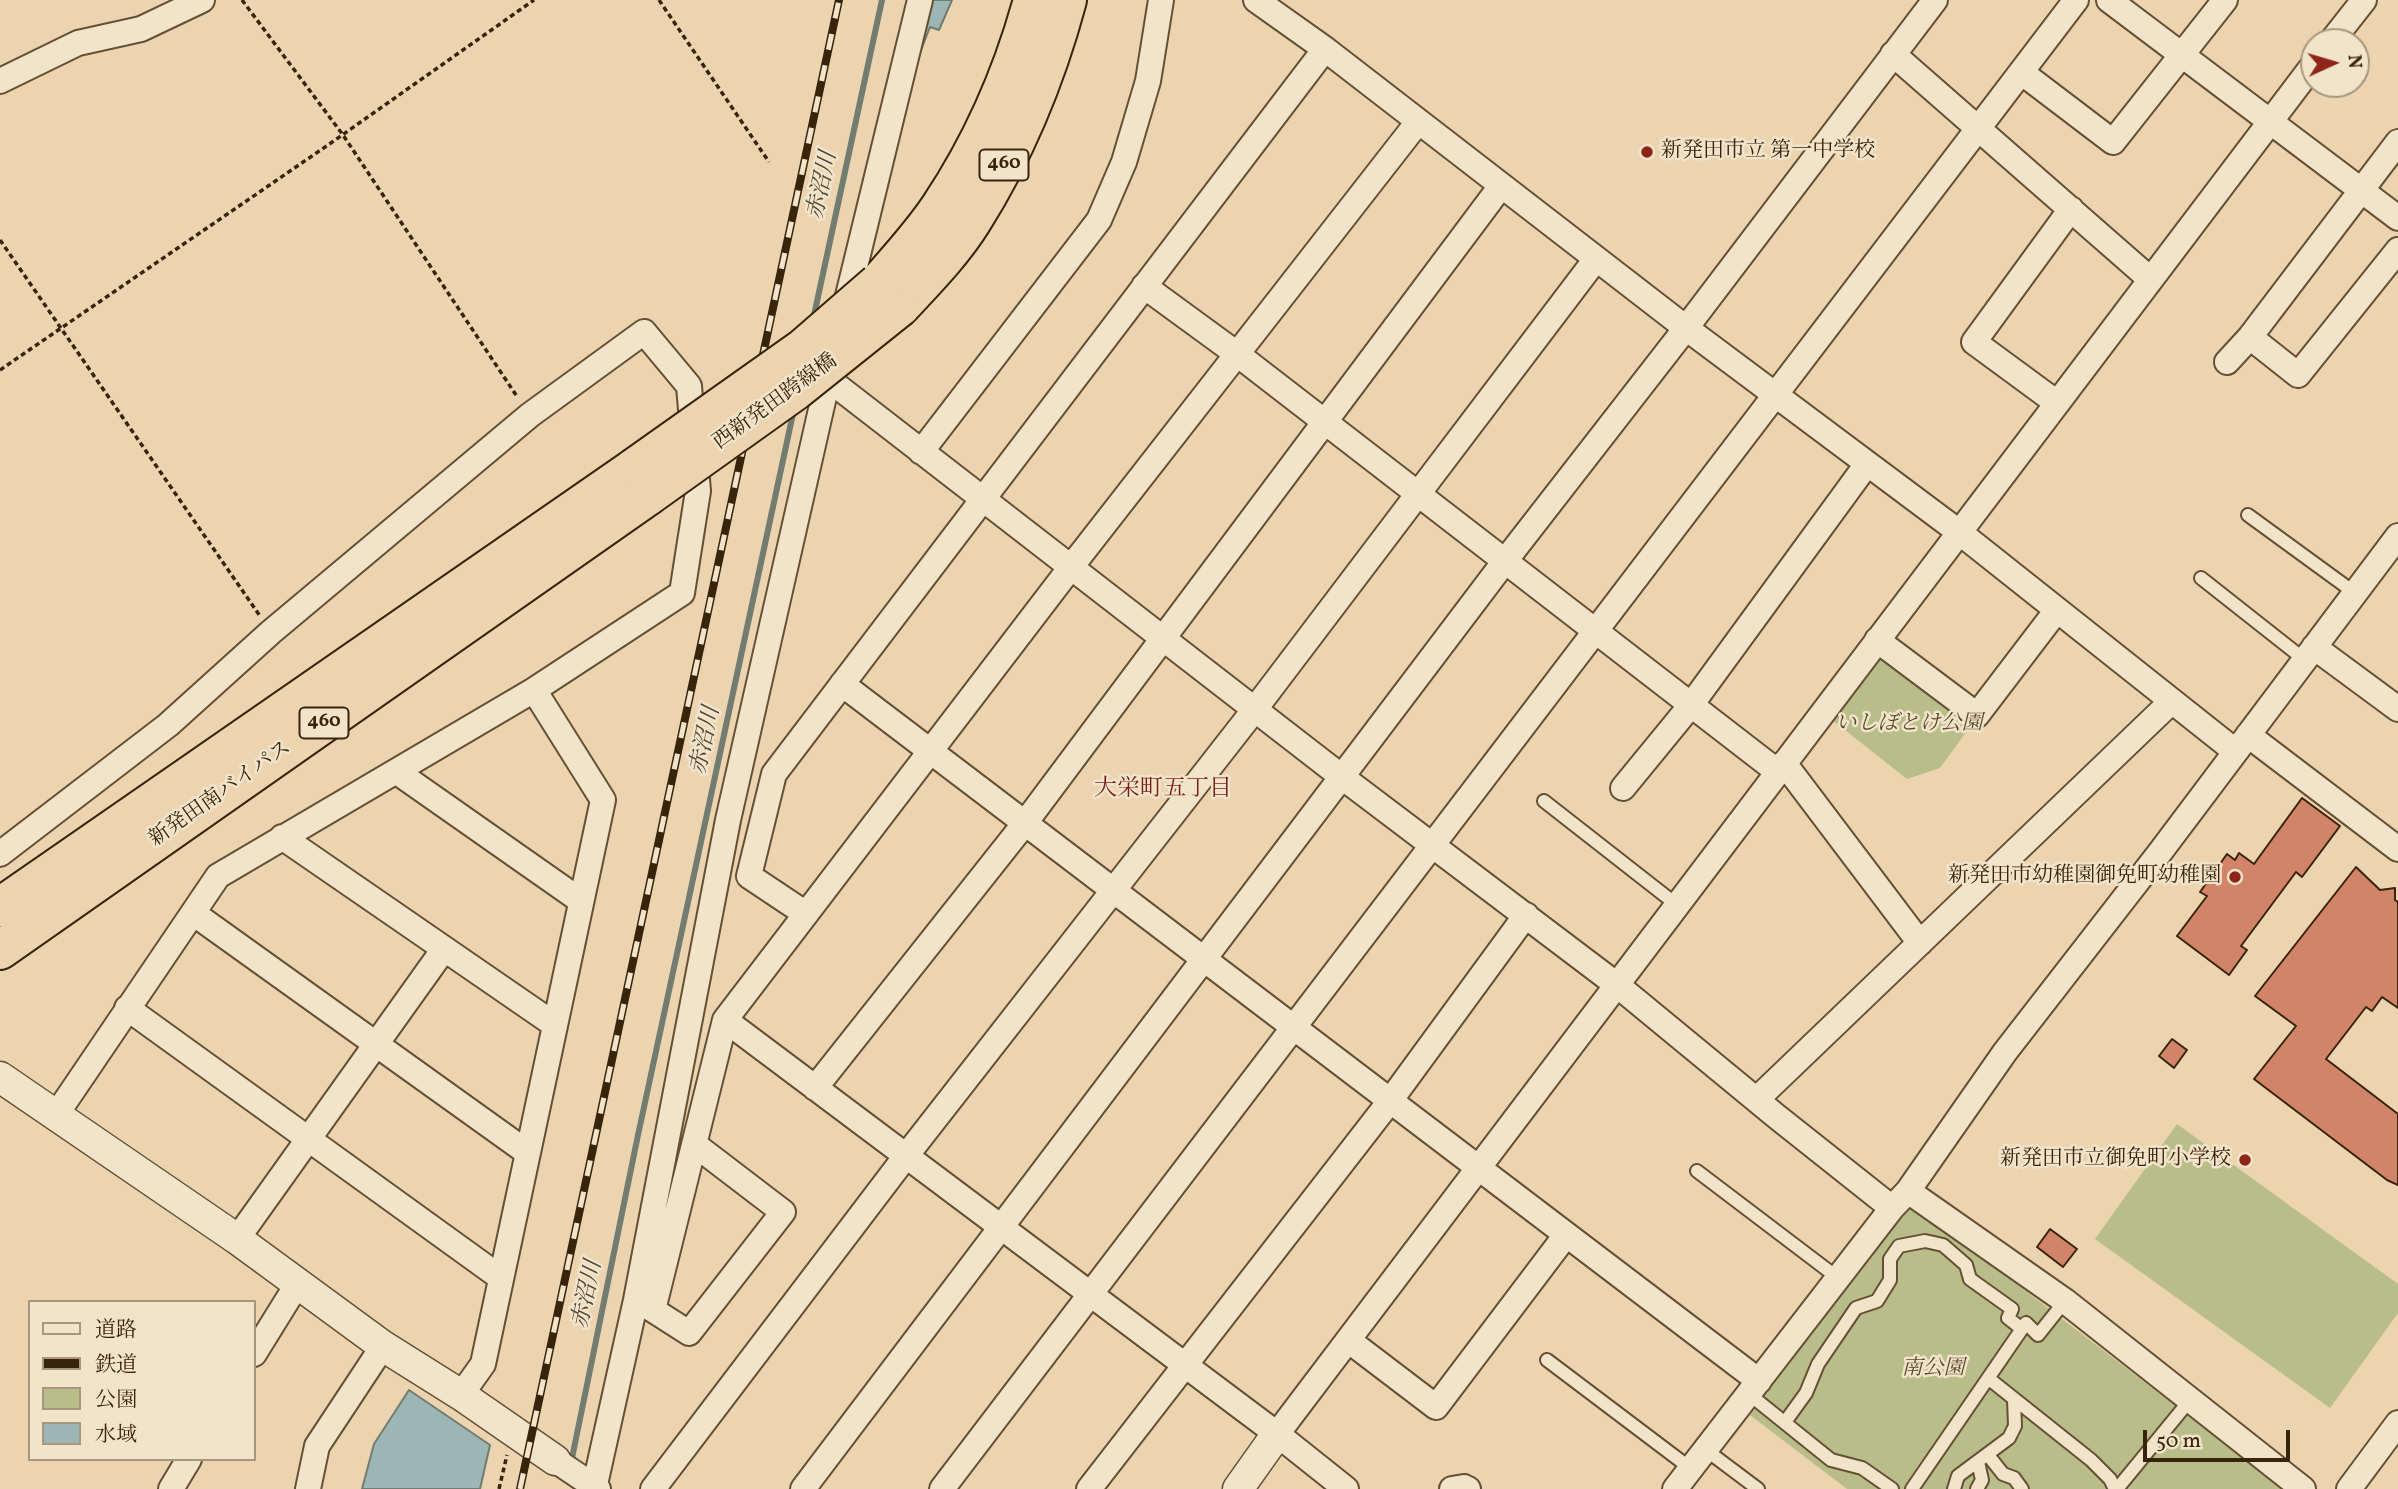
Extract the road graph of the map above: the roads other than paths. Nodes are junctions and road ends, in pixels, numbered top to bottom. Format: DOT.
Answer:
graph roads {
  1 [pos="202,0"];
  2 [pos="920,0"];
  3 [pos="1033,0"];
  4 [pos="1067,0"];
  5 [pos="1161,0"];
  6 [pos="1256,0"];
  7 [pos="1935,0"];
  8 [pos="2076,0"];
  9 [pos="2109,0"];
  10 [pos="2225,0"];
  11 [pos="2364,0"];
  12 [pos="2342,28"];
  13 [pos="1325,49"];
  14 [pos="1893,54"];
  15 [pos="2181,55"];
  16 [pos="2021,72"];
  17 [pos="0,81"];
  18 [pos="2300,82"];
  19 [pos="1418,122"];
  20 [pos="2269,122"];
  21 [pos="1979,128"];
  22 [pos="2398,142"];
  23 [pos="1502,186"];
  24 [pos="2360,190"];
  25 [pos="2071,209"];
  26 [pos="2398,218"];
  27 [pos="2398,250"];
  28 [pos="1596,259"];
  29 [pos="2150,279"];
  30 [pos="1144,286"];
  31 [pos="889,295"];
  32 [pos="1686,328"];
  33 [pos="2250,337"];
  34 [pos="1237,354"];
  35 [pos="2227,362"];
  36 [pos="828,379"];
  37 [pos="1775,396"];
  38 [pos="2057,403"];
  39 [pos="1326,423"];
  40 [pos="921,452"];
  41 [pos="1867,464"];
  42 [pos="641,482"];
  43 [pos="1417,494"];
  44 [pos="982,499"];
  45 [pos="2248,514"];
  46 [pos="1959,533"];
  47 [pos="2398,536"];
  48 [pos="1505,561"];
  49 [pos="1071,568"];
  50 [pos="2201,578"];
  51 [pos="2355,593"];
  52 [pos="2057,610"];
  53 [pos="1596,631"];
  54 [pos="1162,638"];
  55 [pos="1877,640"];
  56 [pos="2310,654"];
  57 [pos="842,684"];
  58 [pos="534,690"];
  59 [pos="2172,701"];
  60 [pos="1691,705"];
  61 [pos="1255,709"];
  62 [pos="2398,709"];
  63 [pos="2242,743"];
  64 [pos="931,751"];
  65 [pos="1781,767"];
  66 [pos="397,772"];
  67 [pos="1342,776"];
  68 [pos="1623,788"];
  69 [pos="1544,802"];
  70 [pos="1025,823"];
  71 [pos="282,837"];
  72 [pos="1433,845"];
  73 [pos="2398,849"];
  74 [pos="0,854"];
  75 [pos="1114,891"];
  76 [pos="581,901"];
  77 [pos="1677,905"];
  78 [pos="0,907"];
  79 [pos="193,913"];
  80 [pos="806,914"];
  81 [pos="1525,915"];
  82 [pos="1920,943"];
  83 [pos="444,948"];
  84 [pos="0,950"];
  85 [pos="1205,960"];
  86 [pos="1617,985"];
  87 [pos="127,1008"];
  88 [pos="725,1020"];
  89 [pos="555,1025"];
  90 [pos="1293,1028"];
  91 [pos="376,1044"];
  92 [pos="0,1077"];
  93 [pos="816,1088"];
  94 [pos="1757,1099"];
  95 [pos="1390,1101"];
  96 [pos="56,1115"];
  97 [pos="309,1139"];
  98 [pos="694,1144"];
  99 [pos="528,1153"];
  100 [pos="906,1156"];
  101 [pos="1478,1168"];
  102 [pos="1697,1171"];
  103 [pos="1900,1199"];
  104 [pos="1002,1228"];
  105 [pos="1566,1235"];
  106 [pos="237,1239"];
  107 [pos="501,1278"];
  108 [pos="1838,1278"];
  109 [pos="298,1283"];
  110 [pos="1090,1294"];
  111 [pos="2065,1301"];
  112 [pos="644,1305"];
  113 [pos="2022,1329"];
  114 [pos="1348,1340"];
  115 [pos="383,1346"];
  116 [pos="256,1351"];
  117 [pos="1548,1360"];
  118 [pos="1184,1365"];
  119 [pos="1988,1378"];
  120 [pos="1754,1387"];
  121 [pos="461,1395"];
  122 [pos="2014,1398"];
  123 [pos="2190,1400"];
  124 [pos="1785,1422"];
  125 [pos="2398,1423"];
  126 [pos="1277,1434"];
  127 [pos="1698,1459"];
  128 [pos="1983,1459"];
  129 [pos="555,1460"];
  130 [pos="596,1488"];
  131 [pos="308,1489"];
  132 [pos="653,1489"];
  133 [pos="803,1489"];
  134 [pos="942,1489"];
  135 [pos="1089,1489"];
  136 [pos="1238,1489"];
  137 [pos="1346,1489"];
  138 [pos="1452,1489"];
  139 [pos="1468,1489"];
  140 [pos="1675,1489"];
  141 [pos="1758,1489"];
  142 [pos="1892,1489"];
  143 [pos="1912,1489"];
  144 [pos="1954,1489"];
  145 [pos="1977,1489"];
  146 [pos="2022,1489"];
  147 [pos="2116,1489"];
  148 [pos="2302,1489"];
  149 [pos="2349,1489"];
  1 -- 17 [label="street"];
  2 -- 36 [label="street"];
  3 -- 31 [label="highway, 460"];
  4 -- 31 [label="highway, 460"];
  5 -- 40 [label="street"];
  6 -- 13 [label="street"];
  7 -- 14 [label="street"];
  8 -- 16 [label="street"];
  9 -- 15 [label="street"];
  10 -- 15 [label="street"];
  11 -- 12 [label="street"];
  13 -- 19 [label="street"];
  13 -- 30 [label="street"];
  14 -- 21 [label="street"];
  14 -- 32 [label="street"];
  15 -- 16 [label="street"];
  15 -- 20 [label="street"];
  16 -- 21 [label="street"];
  18 -- 20 [label="street"];
  19 -- 23 [label="street"];
  19 -- 34 [label="street"];
  20 -- 24 [label="street"];
  20 -- 29 [label="street"];
  21 -- 25 [label="street"];
  21 -- 37 [label="street"];
  22 -- 24 [label="street"];
  23 -- 28 [label="street"];
  23 -- 39 [label="street"];
  24 -- 26 [label="street"];
  24 -- 33 [label="street"];
  25 -- 29 [label="street"];
  25 -- 38 [label="street"];
  27 -- 33 [label="street"];
  28 -- 32 [label="street"];
  28 -- 43 [label="street"];
  29 -- 38 [label="street"];
  30 -- 34 [label="street"];
  30 -- 44 [label="street"];
  31 -- 42 [label="highway, 西新発田跨線橋 / 460, bridge"];
  32 -- 37 [label="street"];
  32 -- 48 [label="street"];
  33 -- 35 [label="street"];
  34 -- 39 [label="street"];
  34 -- 49 [label="street"];
  36 -- 40 [label="street"];
  36 -- 112 [label="street"];
  37 -- 41 [label="street"];
  37 -- 53 [label="street"];
  38 -- 46 [label="street"];
  39 -- 43 [label="street"];
  39 -- 54 [label="street"];
  40 -- 44 [label="street"];
  41 -- 46 [label="street"];
  41 -- 60 [label="street"];
  42 -- 78 [label="highway, 新発田南バイパス / 460"];
  42 -- 84 [label="highway, 新発田南バイパス / 460"];
  43 -- 48 [label="street"];
  43 -- 61 [label="street"];
  44 -- 49 [label="street"];
  44 -- 57 [label="street"];
  45 -- 51 [label="lane"];
  46 -- 52 [label="street"];
  46 -- 55 [label="street"];
  47 -- 51 [label="street"];
  48 -- 53 [label="street"];
  48 -- 67 [label="street"];
  49 -- 54 [label="street"];
  49 -- 64 [label="street"];
  50 -- 56 [label="lane"];
  51 -- 56 [label="street"];
  52 -- 55 [label="street"];
  52 -- 59 [label="street"];
  53 -- 60 [label="street"];
  53 -- 72 [label="street"];
  54 -- 61 [label="street"];
  54 -- 70 [label="street"];
  55 -- 65 [label="street"];
  56 -- 62 [label="street"];
  56 -- 63 [label="street"];
  57 -- 64 [label="street"];
  57 -- 80 [label="street"];
  58 -- 66 [label="street"];
  58 -- 74 [label="street"];
  58 -- 76 [label="street"];
  59 -- 63 [label="street"];
  59 -- 82 [label="street"];
  60 -- 65 [label="street"];
  60 -- 68 [label="street"];
  61 -- 67 [label="street"];
  61 -- 75 [label="street"];
  63 -- 73 [label="street"];
  63 -- 103 [label="street"];
  64 -- 70 [label="street"];
  64 -- 80 [label="street"];
  65 -- 77 [label="street"];
  65 -- 82 [label="street"];
  66 -- 71 [label="street"];
  66 -- 76 [label="street"];
  67 -- 72 [label="street"];
  67 -- 85 [label="street"];
  69 -- 77 [label="lane"];
  70 -- 75 [label="street"];
  70 -- 93 [label="street"];
  71 -- 79 [label="street"];
  71 -- 83 [label="street"];
  72 -- 81 [label="street"];
  72 -- 90 [label="street"];
  75 -- 85 [label="street"];
  75 -- 100 [label="street"];
  76 -- 89 [label="street"];
  77 -- 86 [label="street"];
  79 -- 87 [label="street"];
  79 -- 91 [label="street"];
  80 -- 88 [label="street"];
  81 -- 86 [label="street"];
  81 -- 95 [label="street"];
  82 -- 94 [label="street"];
  83 -- 89 [label="street"];
  83 -- 91 [label="street"];
  85 -- 90 [label="street"];
  85 -- 104 [label="street"];
  86 -- 94 [label="street"];
  86 -- 101 [label="street"];
  87 -- 96 [label="street"];
  87 -- 97 [label="street"];
  88 -- 93 [label="street"];
  88 -- 98 [label="street"];
  89 -- 99 [label="street"];
  90 -- 95 [label="street"];
  90 -- 110 [label="street"];
  91 -- 97 [label="street"];
  91 -- 99 [label="street"];
  92 -- 96 [label="street"];
  93 -- 100 [label="street"];
  94 -- 103 [label="street"];
  95 -- 101 [label="street"];
  95 -- 118 [label="street"];
  96 -- 106 [label="street"];
  97 -- 106 [label="street"];
  97 -- 107 [label="street"];
  98 -- 112 [label="street"];
  98 -- 112 [label="street"];
  99 -- 107 [label="street"];
  100 -- 104 [label="street"];
  100 -- 132 [label="street"];
  101 -- 105 [label="street"];
  101 -- 114 [label="street"];
  102 -- 108 [label="lane"];
  103 -- 108 [label="street"];
  103 -- 111 [label="street"];
  104 -- 110 [label="street"];
  104 -- 133 [label="street"];
  105 -- 114 [label="street"];
  105 -- 120 [label="street"];
  106 -- 109 [label="street"];
  107 -- 121 [label="street"];
  108 -- 120 [label="street"];
  109 -- 115 [label="street"];
  109 -- 116 [label="street"];
  110 -- 118 [label="street"];
  110 -- 134 [label="street"];
  111 -- 113 [label="lane"];
  111 -- 123 [label="street"];
  112 -- 130 [label="street"];
  113 -- 119 [label="lane"];
  113 -- 124 [label="lane"];
  114 -- 126 [label="street"];
  115 -- 121 [label="street"];
  115 -- 131 [label="street"];
  117 -- 127 [label="lane"];
  118 -- 126 [label="street"];
  118 -- 135 [label="street"];
  119 -- 122 [label="lane"];
  119 -- 143 [label="lane"];
  120 -- 124 [label="lane"];
  120 -- 127 [label="street"];
  121 -- 129 [label="street"];
  122 -- 128 [label="lane"];
  122 -- 147 [label="lane"];
  123 -- 147 [label="lane"];
  123 -- 148 [label="street"];
  124 -- 142 [label="lane"];
  125 -- 149 [label="street"];
  126 -- 136 [label="street"];
  126 -- 137 [label="street"];
  127 -- 140 [label="street"];
  127 -- 141 [label="lane"];
  128 -- 144 [label="lane"];
  128 -- 145 [label="lane"];
  128 -- 146 [label="lane"];
  129 -- 130 [label="street"];
  138 -- 139 [label="street"];
}
